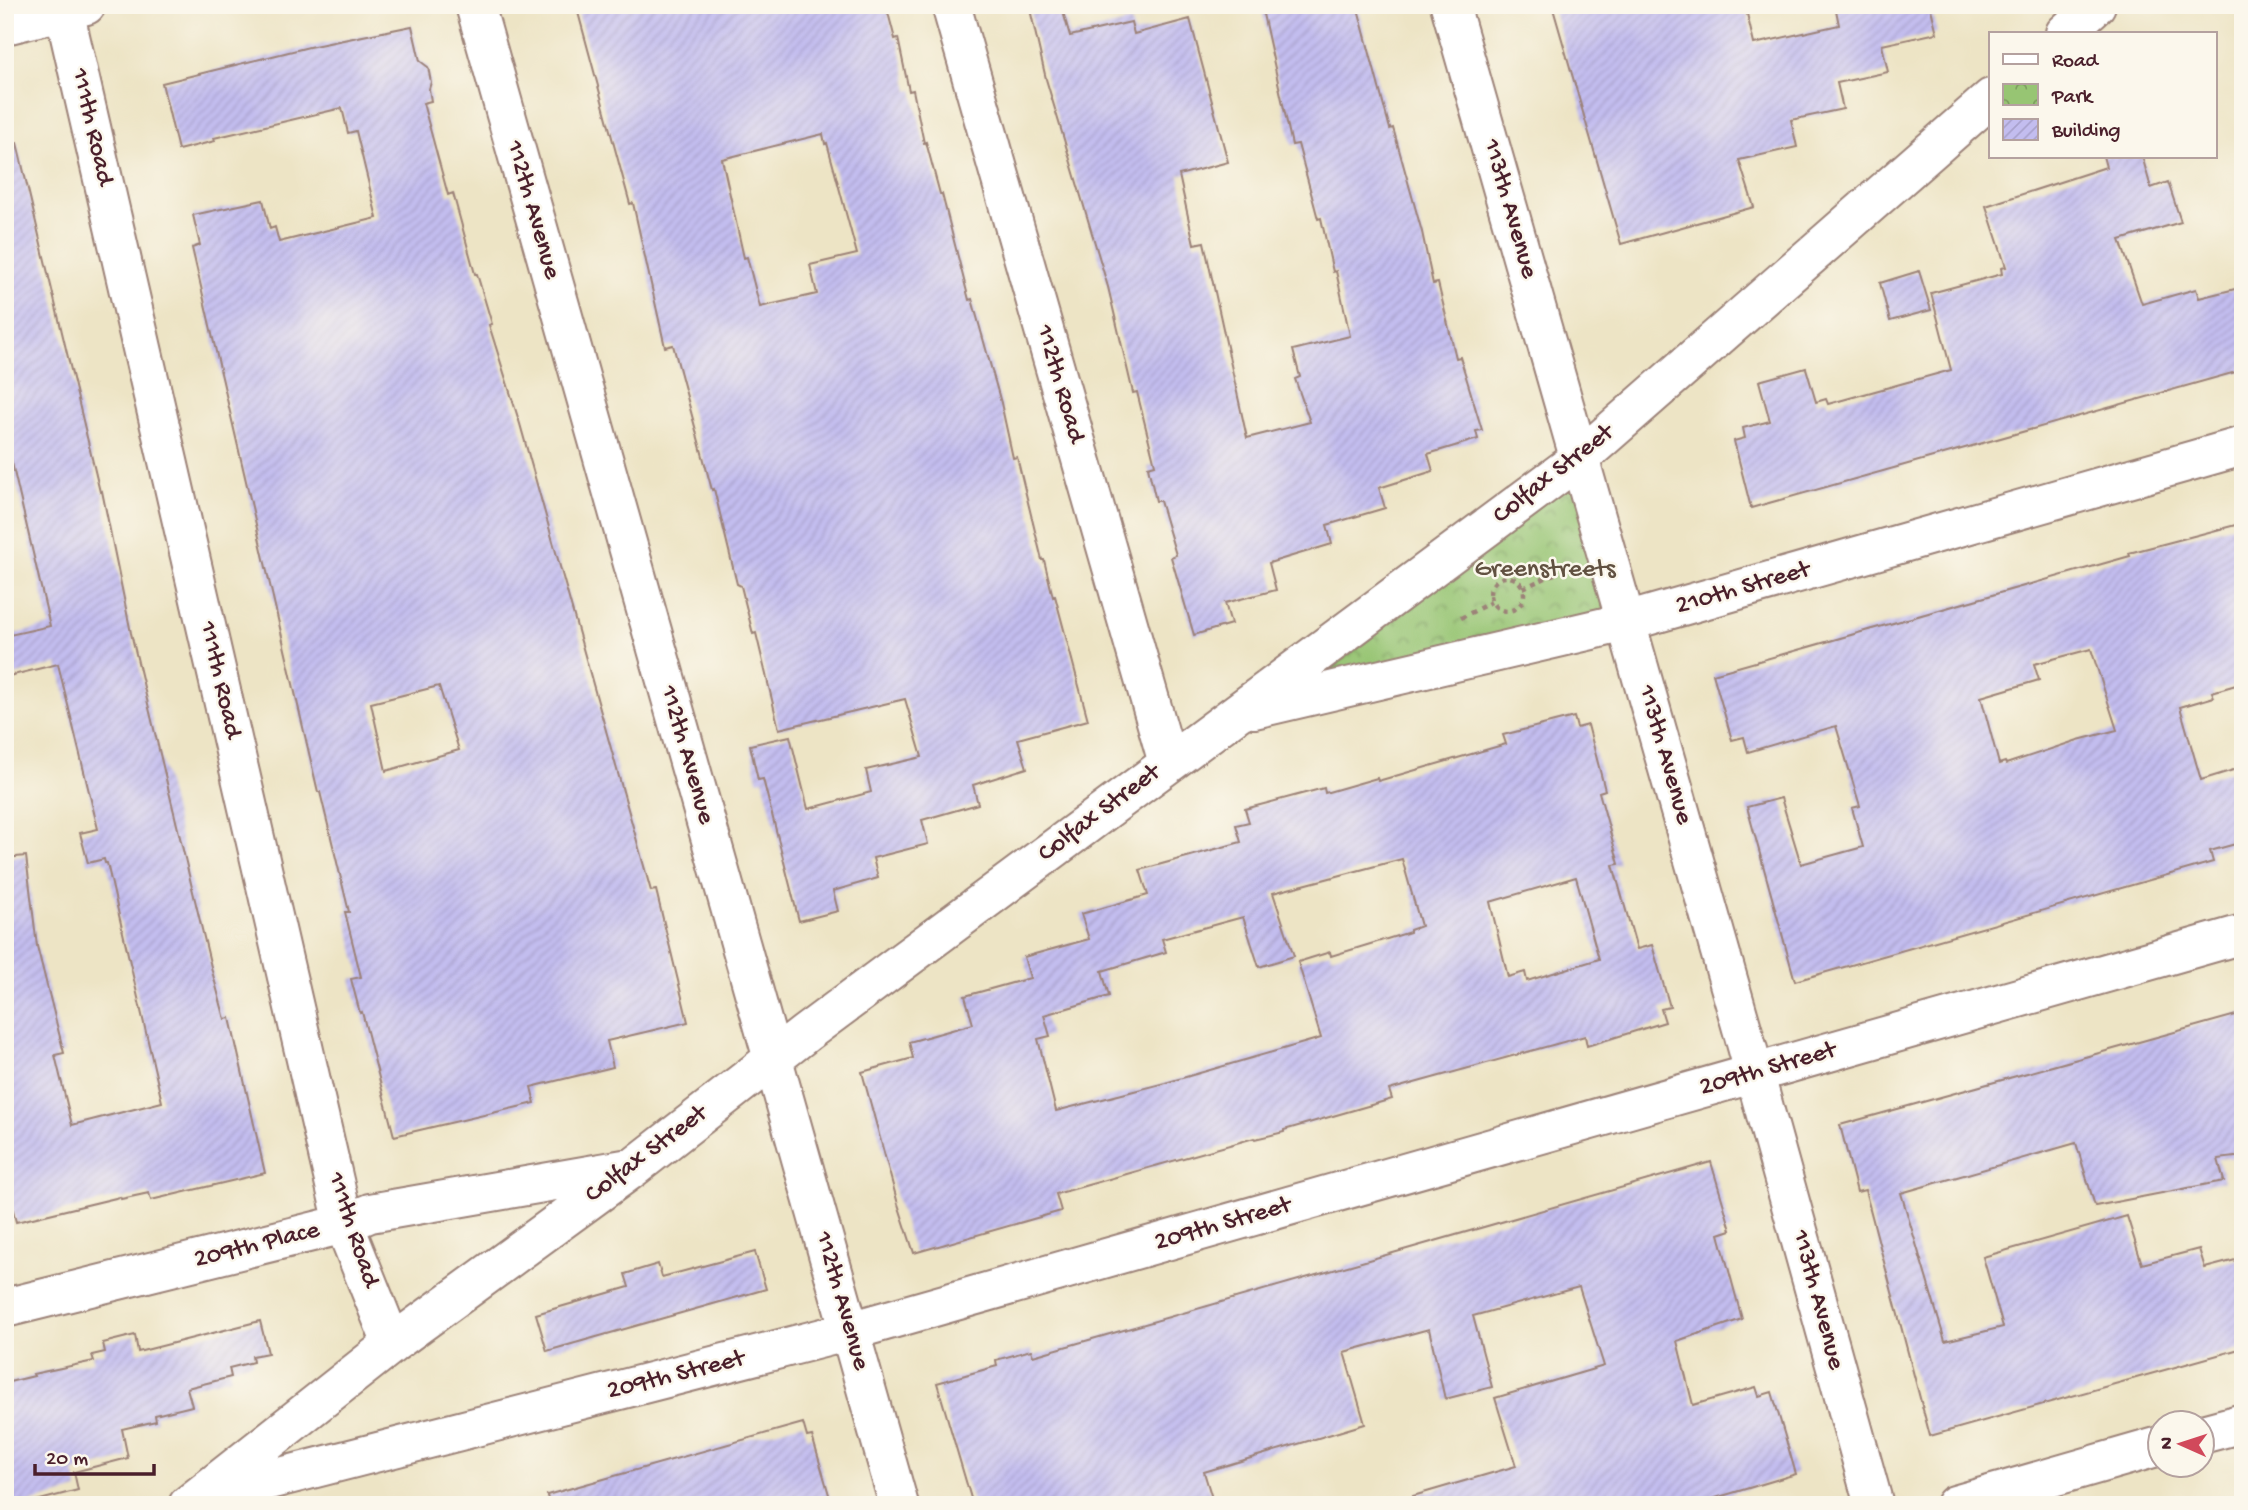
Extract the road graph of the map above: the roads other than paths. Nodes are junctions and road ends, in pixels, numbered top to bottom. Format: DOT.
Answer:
graph roads {
  1 [pos="475,5"];
  2 [pos="951,5"];
  3 [pos="1450,5"];
  4 [pos="2096,5"];
  5 [pos="75,8"];
  6 [pos="5,25"];
  7 [pos="2066,32"];
  8 [pos="1989,100"];
  9 [pos="2243,446"];
  10 [pos="1580,458"];
  11 [pos="1626,622"];
  12 [pos="1238,712"];
  13 [pos="1168,763"];
  14 [pos="2243,934"];
  15 [pos="771,1059"];
  16 [pos="1755,1074"];
  17 [pos="633,1168"];
  18 [pos="344,1224"];
  19 [pos="5,1308"];
  20 [pos="850,1331"];
  21 [pos="392,1344"];
  22 [pos="2243,1423"];
  23 [pos="2216,1430"];
  24 [pos="2146,1450"];
  25 [pos="193,1502"];
  26 [pos="899,1505"];
  27 [pos="1874,1505"];
  28 [pos="1955,1505"];
  1 -- 15 [label="street, 112th Avenue"];
  2 -- 13 [label="street, 112th Road"];
  3 -- 10 [label="street, 113th Avenue"];
  4 -- 7 [label="street"];
  5 -- 6 [label="street"];
  5 -- 18 [label="street, 111th Road"];
  8 -- 10 [label="street, Colfax Street"];
  9 -- 11 [label="street, 210th Street"];
  10 -- 11 [label="street, 113th Avenue"];
  10 -- 12 [label="street, Colfax Street"];
  11 -- 12 [label="street, 210th Street"];
  11 -- 16 [label="street, 113th Avenue"];
  12 -- 13 [label="street, Colfax Street"];
  13 -- 15 [label="street, Colfax Street"];
  14 -- 16 [label="street, 209th Street"];
  15 -- 17 [label="street, Colfax Street"];
  15 -- 20 [label="street, 112th Avenue"];
  16 -- 20 [label="street, 209th Street"];
  16 -- 27 [label="street, 113th Avenue"];
  17 -- 18 [label="street, 209th Place"];
  17 -- 21 [label="street, Colfax Street"];
  18 -- 19 [label="street, 209th Place"];
  18 -- 21 [label="street, 111th Road"];
  20 -- 25 [label="street, 209th Street"];
  20 -- 26 [label="street, 112th Avenue"];
  21 -- 25 [label="street, Colfax Street"];
  22 -- 23 [label="street"];
  24 -- 28 [label="street"];
}
